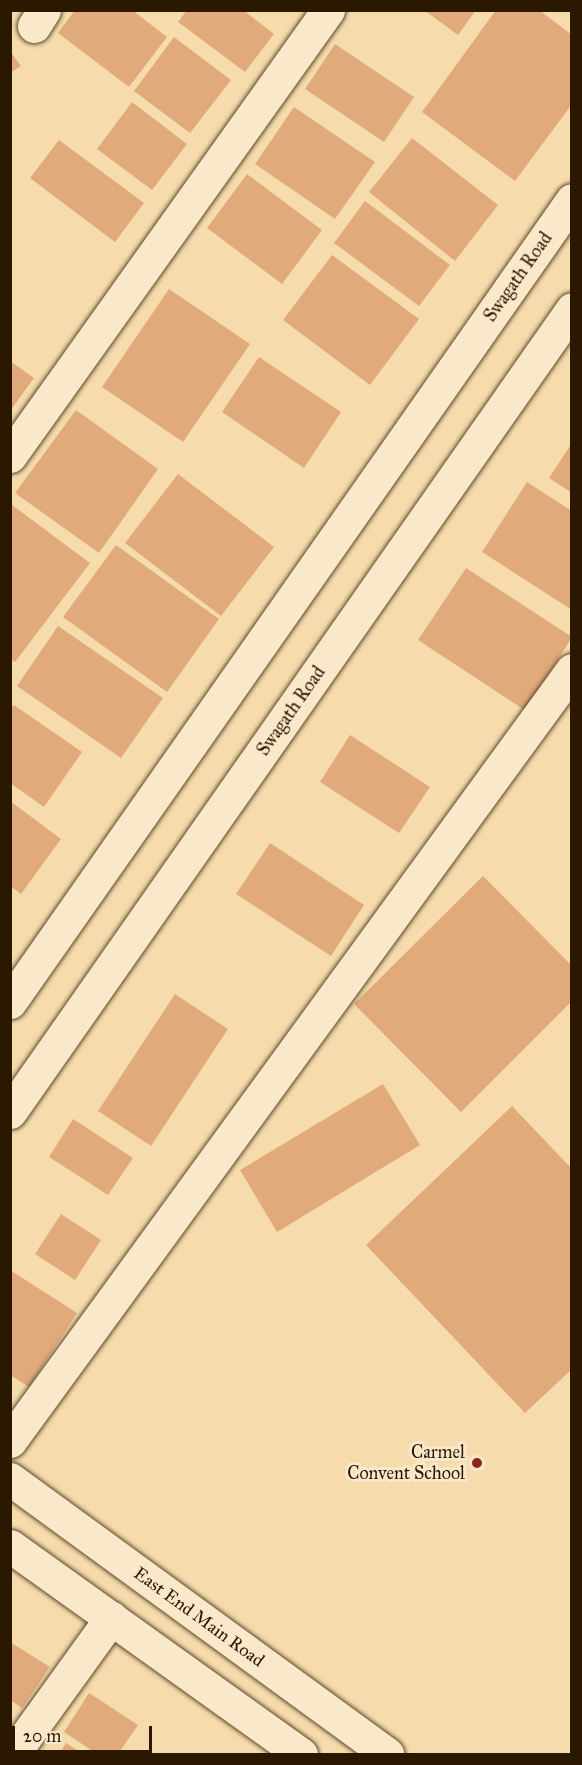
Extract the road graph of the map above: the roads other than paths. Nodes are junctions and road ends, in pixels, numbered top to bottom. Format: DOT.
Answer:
graph roads {
  1 [pos="328,10"];
  2 [pos="572,200"];
  3 [pos="572,309"];
  4 [pos="10,456"];
  5 [pos="572,670"];
  6 [pos="10,1002"];
  7 [pos="10,1112"];
  8 [pos="10,1441"];
  9 [pos="10,1479"];
  10 [pos="10,1546"];
  11 [pos="111,1618"];
  12 [pos="290,1751"];
  13 [pos="14,1755"];
  14 [pos="387,1755"];
  1 -- 4 [label="street"];
  2 -- 6 [label="street, Swagath Road"];
  3 -- 7 [label="street, Swagath Road"];
  5 -- 8 [label="street"];
  9 -- 14 [label="street, East End Main Road"];
  10 -- 11 [label="street"];
  11 -- 12 [label="street"];
  11 -- 13 [label="street"];
}
